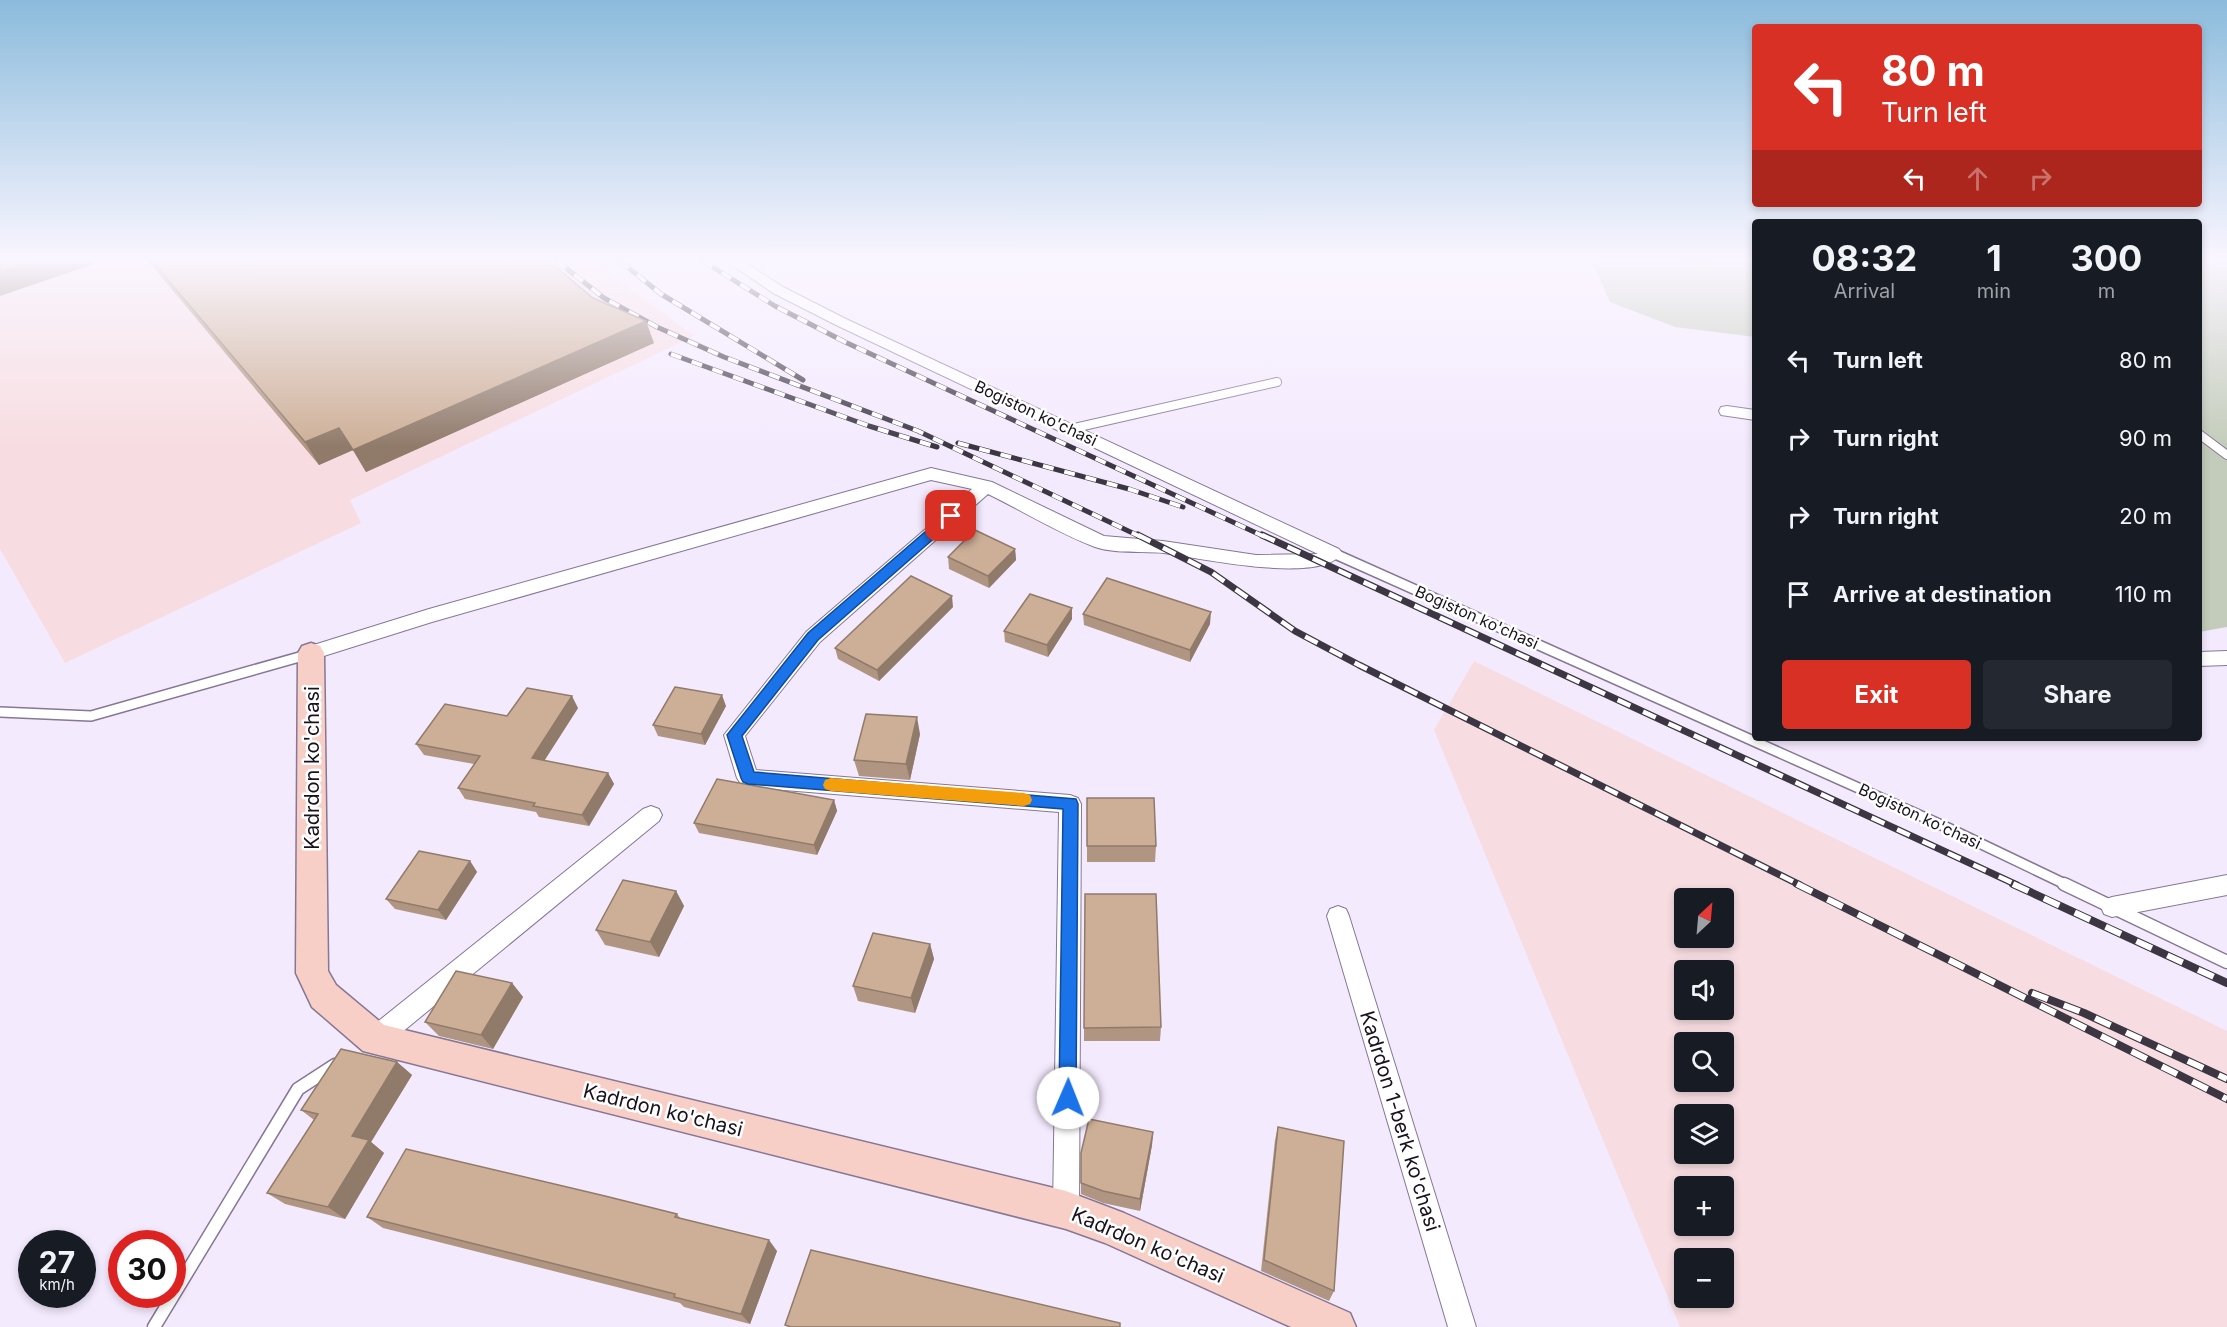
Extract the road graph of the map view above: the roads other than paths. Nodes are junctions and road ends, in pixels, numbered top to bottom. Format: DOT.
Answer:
graph roads {
  1 [pos="843,323"];
  2 [pos="1277,382"];
  3 [pos="1727,411"];
  4 [pos="1752,415"];
  5 [pos="1070,429"];
  6 [pos="2202,436"];
  7 [pos="2227,455"];
  8 [pos="986,486"];
  9 [pos="1333,553"];
  10 [pos="311,653"];
  11 [pos="2227,658"];
  12 [pos="2202,659"];
  13 [pos="0,712"];
  14 [pos="1752,740"];
  15 [pos="1753,741"];
  16 [pos="651,815"];
  17 [pos="2227,885"];
  18 [pos="2112,907"];
  19 [pos="1338,916"];
  20 [pos="2227,962"];
  21 [pos="370,1042"];
  22 [pos="346,1058"];
  23 [pos="1066,1210"];
  24 [pos="154,1327"];
  25 [pos="1336,1327"];
  26 [pos="1462,1327"];
  1 -- 5 [label="street, Bogiston ko'chasi"];
  2 -- 5 [label="lane"];
  3 -- 4 [label="street"];
  5 -- 9 [label="street, Bogiston ko'chasi"];
  6 -- 7 [label="lane"];
  8 -- 9 [label="street"];
  8 -- 10 [label="street"];
  8 -- 23 [label="street"];
  9 -- 14 [label="lane, Bogiston ko'chasi"];
  10 -- 13 [label="lane"];
  10 -- 21 [label="street, Kadrdon ko'chasi"];
  11 -- 12 [label="street"];
  15 -- 18 [label="lane, Bogiston ko'chasi"];
  16 -- 21 [label="street"];
  17 -- 18 [label="street"];
  18 -- 20 [label="lane, Bogiston ko'chasi"];
  19 -- 26 [label="street, Kadrdon 1-berk ko'chasi"];
  21 -- 23 [label="street, Kadrdon ko'chasi"];
  22 -- 24 [label="lane"];
  23 -- 25 [label="street, Kadrdon ko'chasi"];
}
